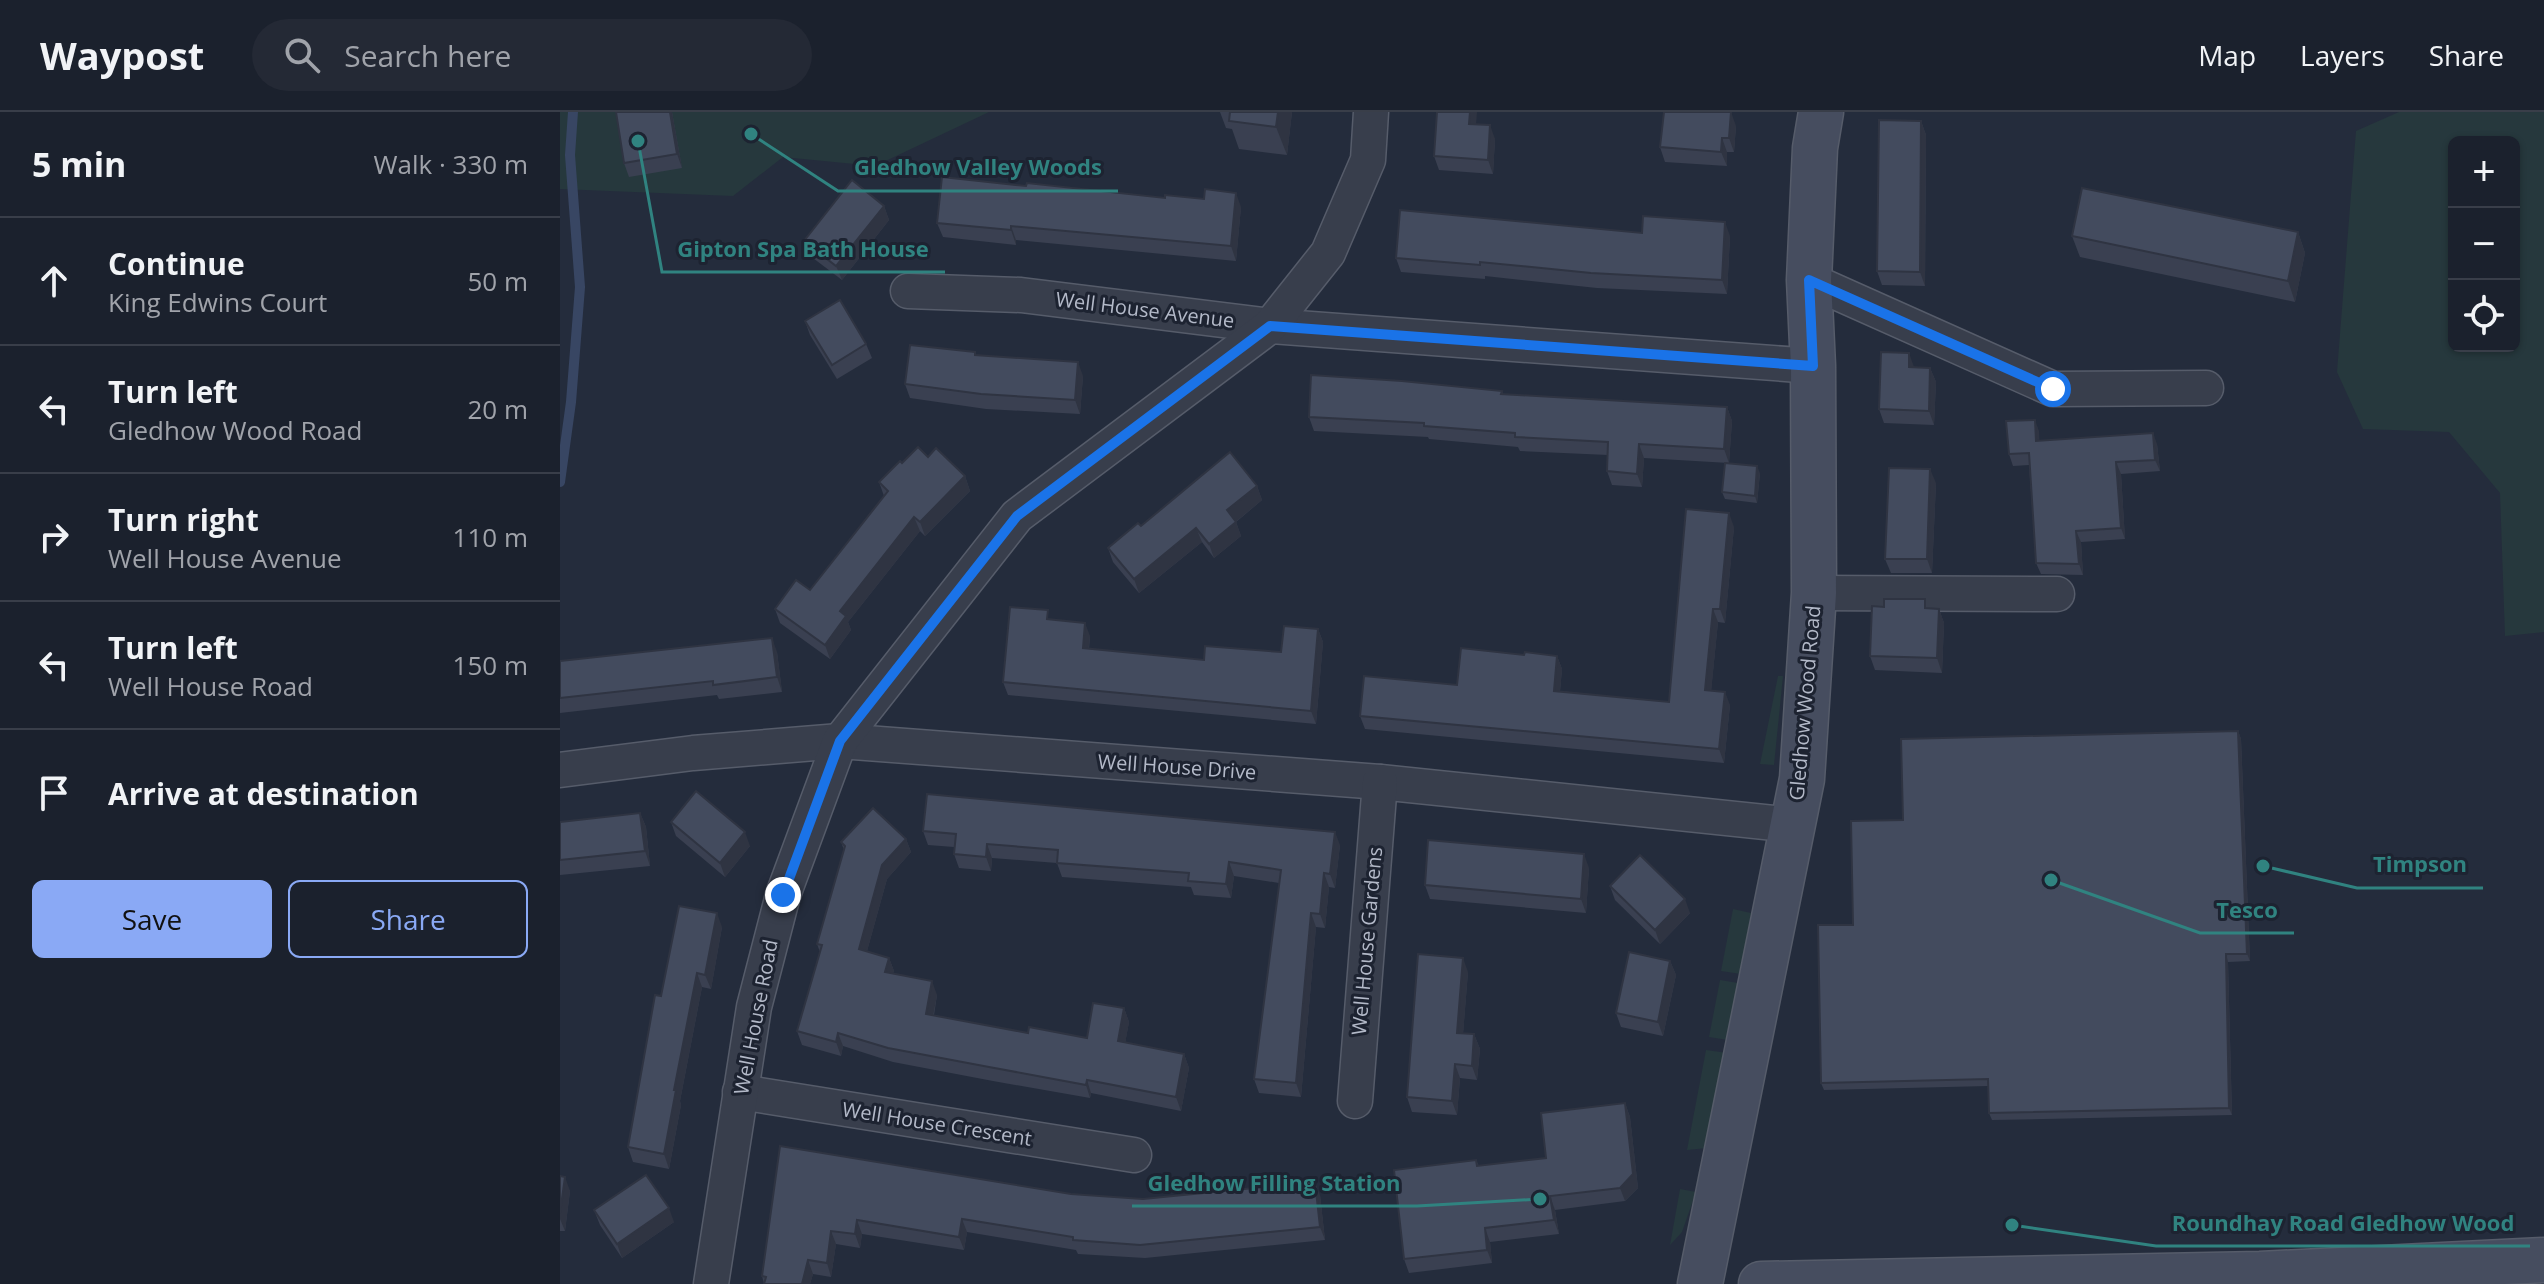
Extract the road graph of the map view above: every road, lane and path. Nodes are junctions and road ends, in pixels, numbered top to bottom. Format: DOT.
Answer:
graph roads {
  1 [pos="1371,112"];
  2 [pos="1821,112"];
  3 [pos="1809,280"];
  4 [pos="908,291"];
  5 [pos="1270,326"];
  6 [pos="1813,366"];
  7 [pos="2206,388"];
  8 [pos="1814,593"];
  9 [pos="2057,594"];
  10 [pos="840,741"];
  11 [pos="560,770"];
  12 [pos="1380,782"];
  13 [pos="1794,825"];
  14 [pos="740,1092"];
  15 [pos="1355,1101"];
  16 [pos="1134,1155"];
  17 [pos="2544,1260"];
  18 [pos="711,1284"];
  19 [pos="1700,1284"];
  20 [pos="1761,1284"];
  1 -- 5 [label="street, Well House Road"];
  2 -- 3 [label="street, Gledhow Wood Road"];
  3 -- 6 [label="street, Gledhow Wood Road"];
  3 -- 7 [label="street"];
  4 -- 5 [label="street, Well House Avenue"];
  5 -- 6 [label="street, Well House Avenue"];
  5 -- 10 [label="street, Well House Road"];
  6 -- 8 [label="street, Gledhow Wood Road"];
  8 -- 9 [label="street"];
  8 -- 13 [label="street, Gledhow Wood Road"];
  10 -- 11 [label="street, Well House Drive"];
  10 -- 12 [label="street, Well House Drive"];
  10 -- 14 [label="street, Well House Road"];
  12 -- 13 [label="street, Well House Drive"];
  12 -- 15 [label="street, Well House Gardens"];
  13 -- 19 [label="street, Gledhow Wood Road"];
  14 -- 16 [label="street, Well House Crescent"];
  14 -- 18 [label="street, Well House Road"];
  17 -- 20 [label="street"];
}
